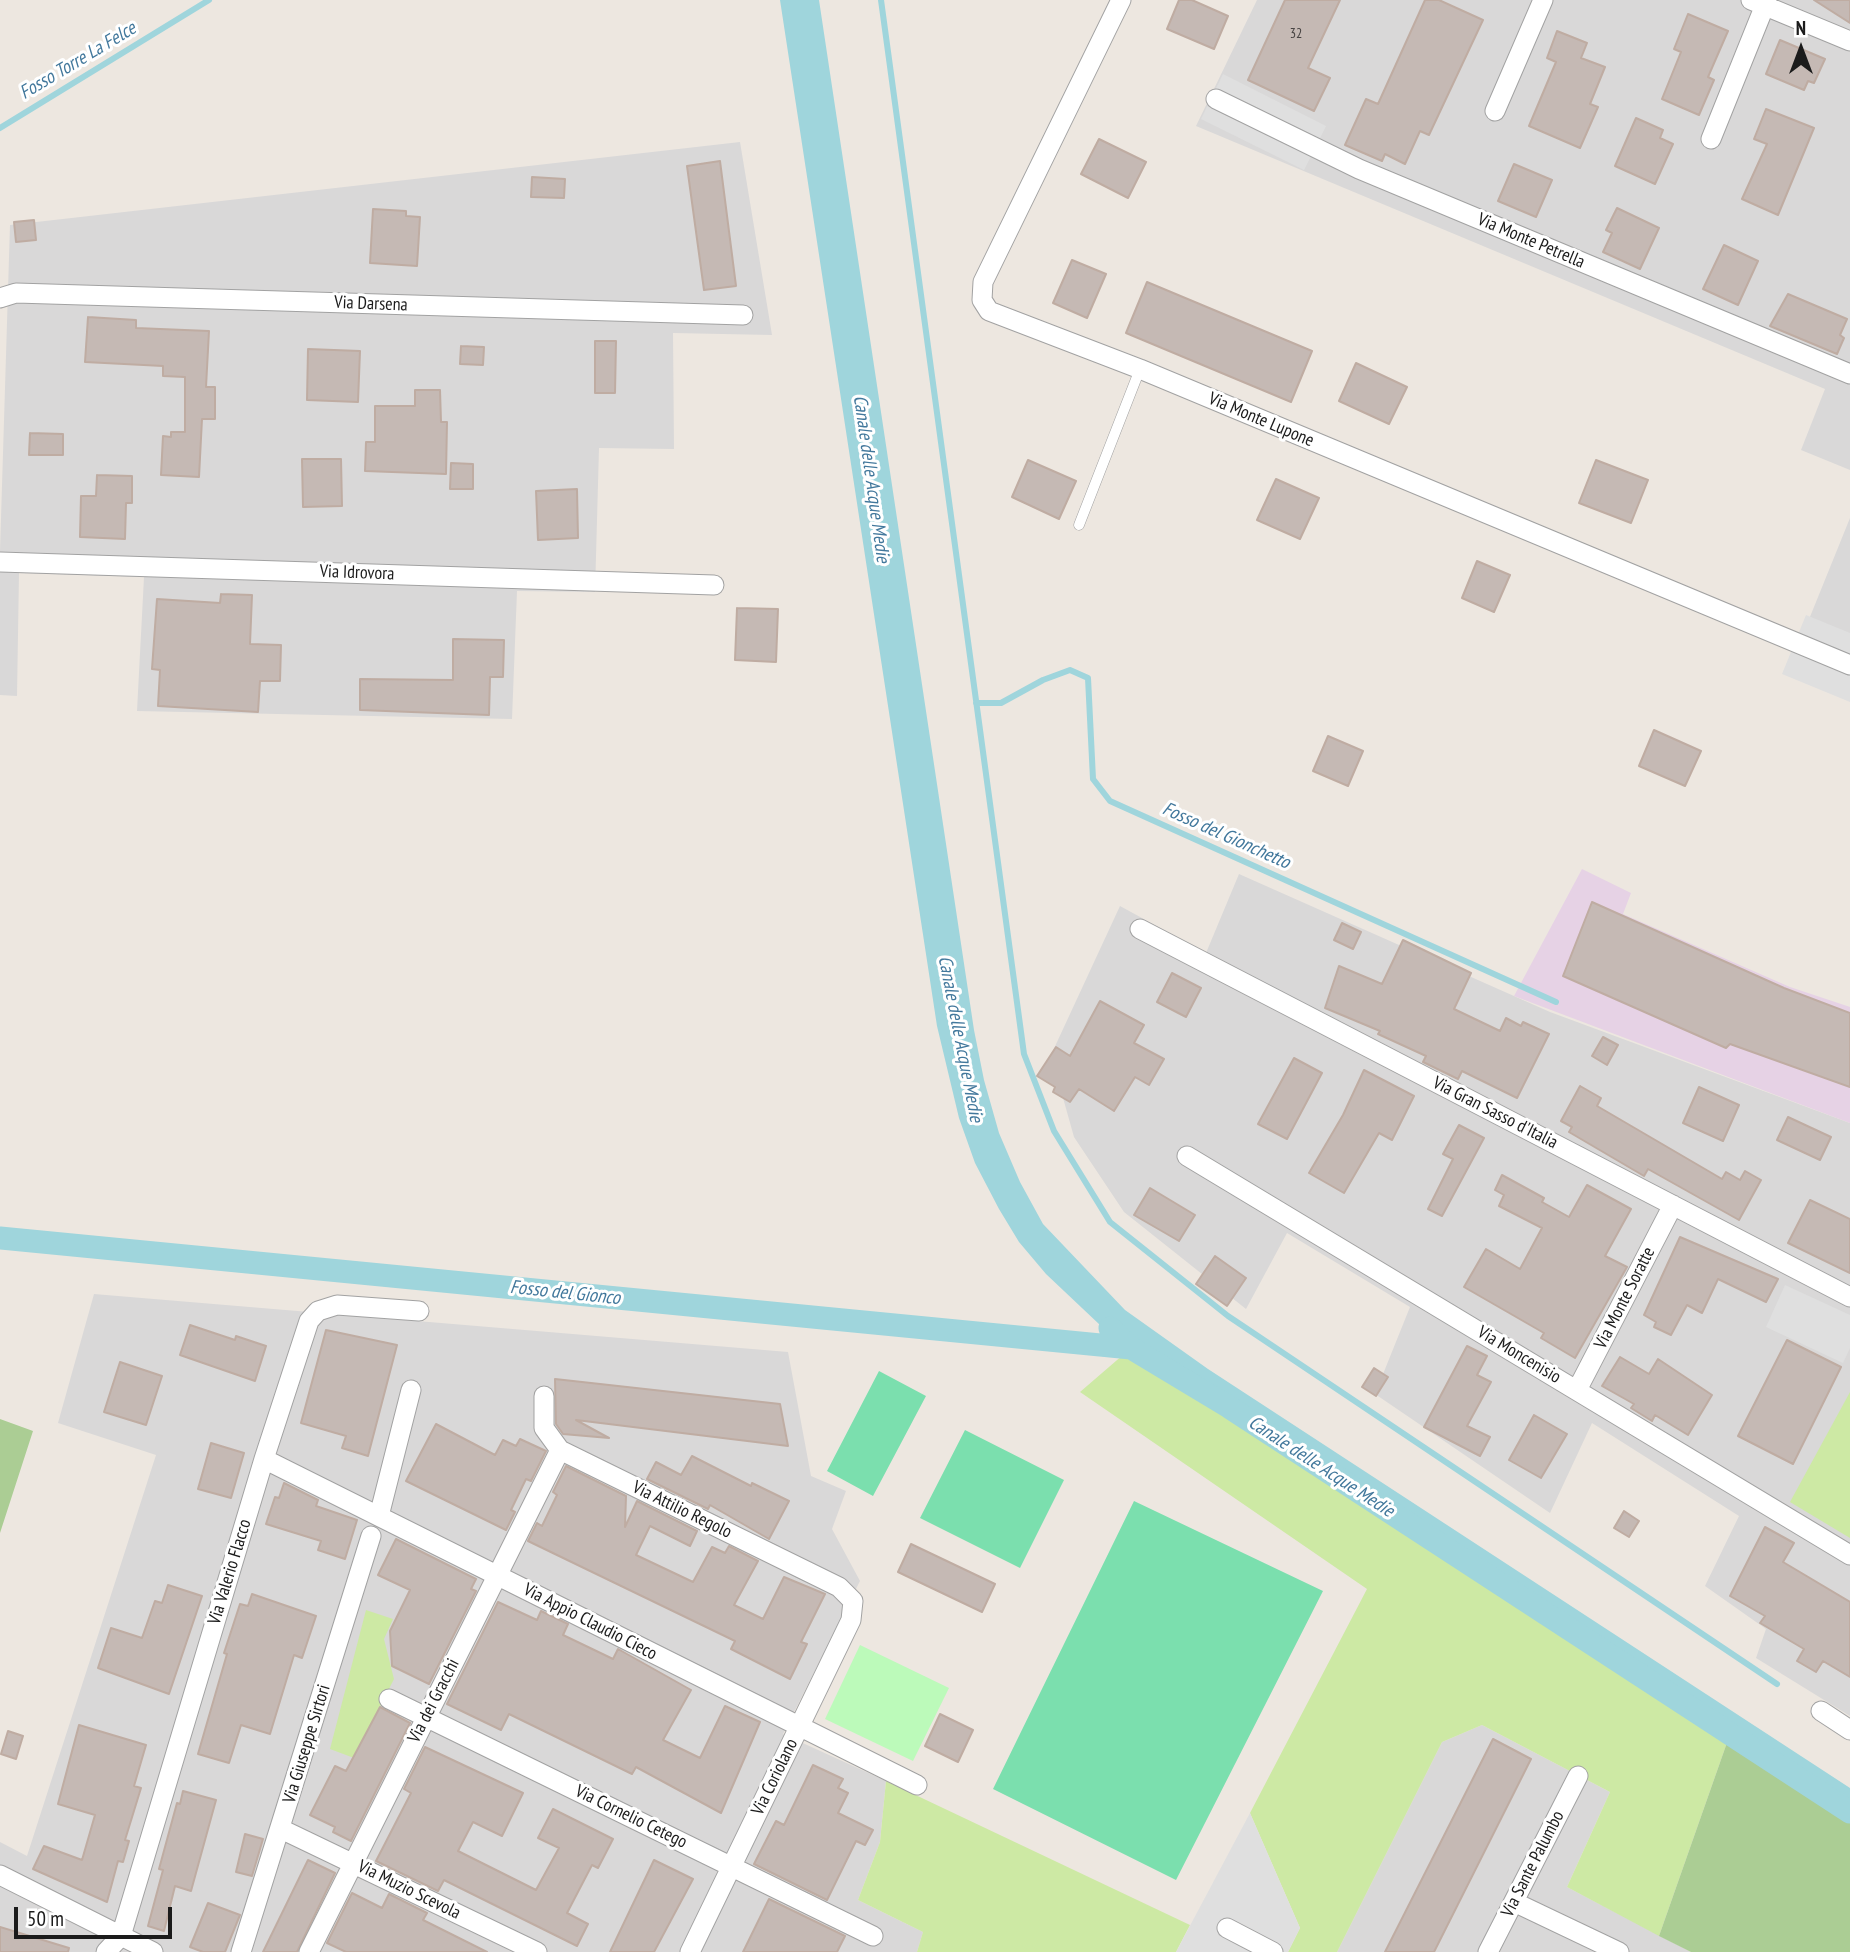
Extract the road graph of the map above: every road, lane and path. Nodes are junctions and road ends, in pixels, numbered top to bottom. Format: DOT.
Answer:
graph roads {
  1 [pos="1121,0"];
  2 [pos="1543,0"];
  3 [pos="1761,2"];
  4 [pos="1850,41"];
  5 [pos="1216,99"];
  6 [pos="1494,111"];
  7 [pos="1711,139"];
  8 [pos="0,298"];
  9 [pos="743,315"];
  10 [pos="1139,369"];
  11 [pos="1850,374"];
  12 [pos="1079,525"];
  13 [pos="0,562"];
  14 [pos="714,585"];
  15 [pos="1850,665"];
  16 [pos="1140,929"];
  17 [pos="1187,1156"];
  18 [pos="1673,1205"];
  19 [pos="1850,1297"];
  20 [pos="419,1311"];
  21 [pos="411,1391"];
  22 [pos="1577,1391"];
  23 [pos="544,1396"];
  24 [pos="560,1450"];
  25 [pos="264,1458"];
  26 [pos="379,1516"];
  27 [pos="371,1536"];
  28 [pos="1850,1555"];
  29 [pos="497,1575"];
  30 [pos="853,1601"];
  31 [pos="389,1699"];
  32 [pos="1821,1711"];
  33 [pos="426,1717"];
  34 [pos="799,1727"];
  35 [pos="1850,1730"];
  36 [pos="1578,1776"];
  37 [pos="917,1785"];
  38 [pos="281,1829"];
  39 [pos="353,1864"];
  40 [pos="732,1866"];
  41 [pos="0,1875"];
  42 [pos="1514,1902"];
  43 [pos="1227,1928"];
  44 [pos="121,1936"];
  45 [pos="873,1936"];
  46 [pos="106,1952"];
  47 [pos="153,1952"];
  48 [pos="241,1952"];
  49 [pos="309,1952"];
  50 [pos="537,1952"];
  51 [pos="690,1952"];
  52 [pos="1273,1952"];
  53 [pos="1488,1952"];
  54 [pos="1619,1952"];
  1 -- 10 [label="street, Via Monte Lupone"];
  2 -- 6 [label="street"];
  3 -- 4 [label="street"];
  3 -- 7 [label="street"];
  5 -- 11 [label="street, Via Monte Petrella"];
  8 -- 9 [label="street, Via Darsena"];
  10 -- 12 [label="lane"];
  10 -- 15 [label="street, Via Monte Lupone"];
  13 -- 14 [label="street, Via Idrovora"];
  16 -- 18 [label="street, Via Gran Sasso d'Italia"];
  17 -- 22 [label="street, Via Moncenisio"];
  18 -- 19 [label="street, Via Gran Sasso d'Italia"];
  18 -- 22 [label="street, Via Monte Soratte"];
  20 -- 25 [label="street, Via Valerio Flacco"];
  21 -- 26 [label="street"];
  22 -- 28 [label="street, Via Moncenisio"];
  23 -- 24 [label="street"];
  24 -- 29 [label="street, Via dei Gracchi"];
  24 -- 30 [label="street, Via Attilio Regolo"];
  25 -- 26 [label="street, Via Appio Claudio Cieco"];
  25 -- 44 [label="street, Via Valerio Flacco"];
  26 -- 29 [label="street, Via Appio Claudio Cieco"];
  27 -- 38 [label="street, Via Giuseppe Sirtori"];
  29 -- 33 [label="street, Via dei Gracchi"];
  29 -- 34 [label="street, Via Appio Claudio Cieco"];
  30 -- 34 [label="street, Via Coriolano"];
  31 -- 33 [label="street, Via Cornelio Cetego"];
  32 -- 35 [label="street"];
  33 -- 39 [label="street, Via dei Gracchi"];
  33 -- 40 [label="street, Via Cornelio Cetego"];
  34 -- 37 [label="street, Via Appio Claudio Cieco"];
  34 -- 40 [label="street, Via Coriolano"];
  36 -- 42 [label="street, Via Sante Palumbo"];
  38 -- 39 [label="street, Via Muzio Scevola"];
  38 -- 48 [label="street, Via Giuseppe Sirtori"];
  39 -- 49 [label="street, Via dei Gracchi"];
  39 -- 50 [label="street, Via Muzio Scevola"];
  40 -- 45 [label="street, Via Cornelio Cetego"];
  40 -- 51 [label="street, Via Coriolano"];
  41 -- 44 [label="street"];
  42 -- 53 [label="street, Via Sante Palumbo"];
  42 -- 54 [label="street"];
  43 -- 52 [label="street"];
  44 -- 46 [label="street"];
  44 -- 47 [label="street"];
}
